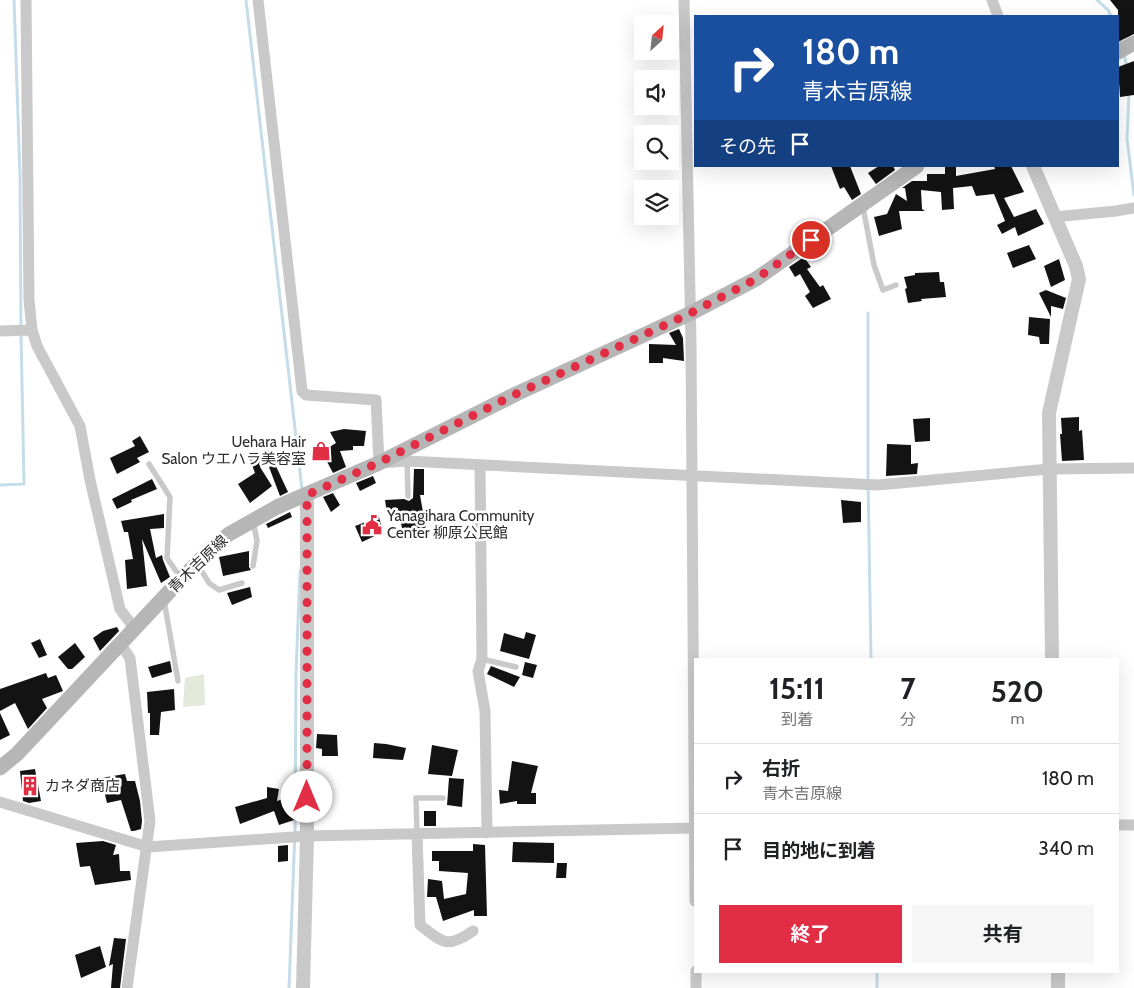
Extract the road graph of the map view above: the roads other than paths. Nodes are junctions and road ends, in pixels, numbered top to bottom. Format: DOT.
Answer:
graph roads {
  1 [pos="26,0"];
  2 [pos="258,0"];
  3 [pos="684,0"];
  4 [pos="992,0"];
  5 [pos="998,15"];
  6 [pos="1134,43"];
  7 [pos="1119,51"];
  8 [pos="916,167"];
  9 [pos="1033,167"];
  10 [pos="862,205"];
  11 [pos="1134,208"];
  12 [pos="1054,217"];
  13 [pos="896,285"];
  14 [pos="689,314"];
  15 [pos="32,330"];
  16 [pos="0,331"];
  17 [pos="407,461"];
  18 [pos="378,463"];
  19 [pos="149,464"];
  20 [pos="480,465"];
  21 [pos="1134,468"];
  22 [pos="1049,469"];
  23 [pos="691,476"];
  24 [pos="307,495"];
  25 [pos="408,496"];
  26 [pos="253,519"];
  27 [pos="197,563"];
  28 [pos="253,566"];
  29 [pos="181,579"];
  30 [pos="242,584"];
  31 [pos="164,597"];
  32 [pos="134,628"];
  33 [pos="121,645"];
  34 [pos="1052,658"];
  35 [pos="482,659"];
  36 [pos="516,668"];
  37 [pos="178,681"];
  38 [pos="0,768"];
  39 [pos="443,798"];
  40 [pos="0,802"];
  41 [pos="1119,825"];
  42 [pos="1134,825"];
  43 [pos="694,828"];
  44 [pos="487,833"];
  45 [pos="418,834"];
  46 [pos="307,836"];
  47 [pos="148,847"];
  48 [pos="472,931"];
  49 [pos="696,973"];
  50 [pos="1058,973"];
  51 [pos="127,988"];
  52 [pos="303,988"];
  53 [pos="696,988"];
  54 [pos="1058,988"];
  1 -- 15 [label="street"];
  2 -- 18 [label="street"];
  3 -- 14 [label="street"];
  4 -- 5 [label="street"];
  6 -- 7 [label="main road"];
  8 -- 10 [label="main road, 青木吉原線"];
  9 -- 12 [label="street"];
  10 -- 13 [label="lane"];
  10 -- 14 [label="main road, 青木吉原線"];
  11 -- 12 [label="street"];
  12 -- 22 [label="street"];
  14 -- 18 [label="main road, 青木吉原線"];
  14 -- 23 [label="street"];
  15 -- 16 [label="street"];
  15 -- 32 [label="street"];
  17 -- 18 [label="street"];
  17 -- 20 [label="street"];
  17 -- 25 [label="lane"];
  18 -- 24 [label="main road, 青木吉原線"];
  19 -- 29 [label="lane"];
  20 -- 23 [label="street"];
  20 -- 35 [label="street"];
  21 -- 22 [label="street"];
  22 -- 23 [label="street"];
  22 -- 34 [label="street"];
  23 -- 43 [label="street"];
  24 -- 26 [label="main road, 青木吉原線"];
  24 -- 46 [label="street"];
  26 -- 27 [label="main road, 青木吉原線"];
  26 -- 28 [label="lane"];
  27 -- 29 [label="main road, 青木吉原線"];
  27 -- 30 [label="lane"];
  29 -- 31 [label="main road, 青木吉原線"];
  31 -- 32 [label="main road, 青木吉原線"];
  31 -- 37 [label="lane"];
  32 -- 33 [label="main road, 青木吉原線"];
  33 -- 38 [label="main road, 青木吉原線"];
  33 -- 47 [label="street"];
  35 -- 36 [label="lane"];
  35 -- 44 [label="street"];
  39 -- 45 [label="lane"];
  40 -- 47 [label="street"];
  41 -- 42 [label="street"];
  43 -- 44 [label="street"];
  44 -- 45 [label="street"];
  45 -- 46 [label="street"];
  45 -- 48 [label="street"];
  46 -- 47 [label="street"];
  46 -- 52 [label="street"];
  47 -- 51 [label="street"];
  49 -- 53 [label="street"];
  50 -- 54 [label="street"];
}
